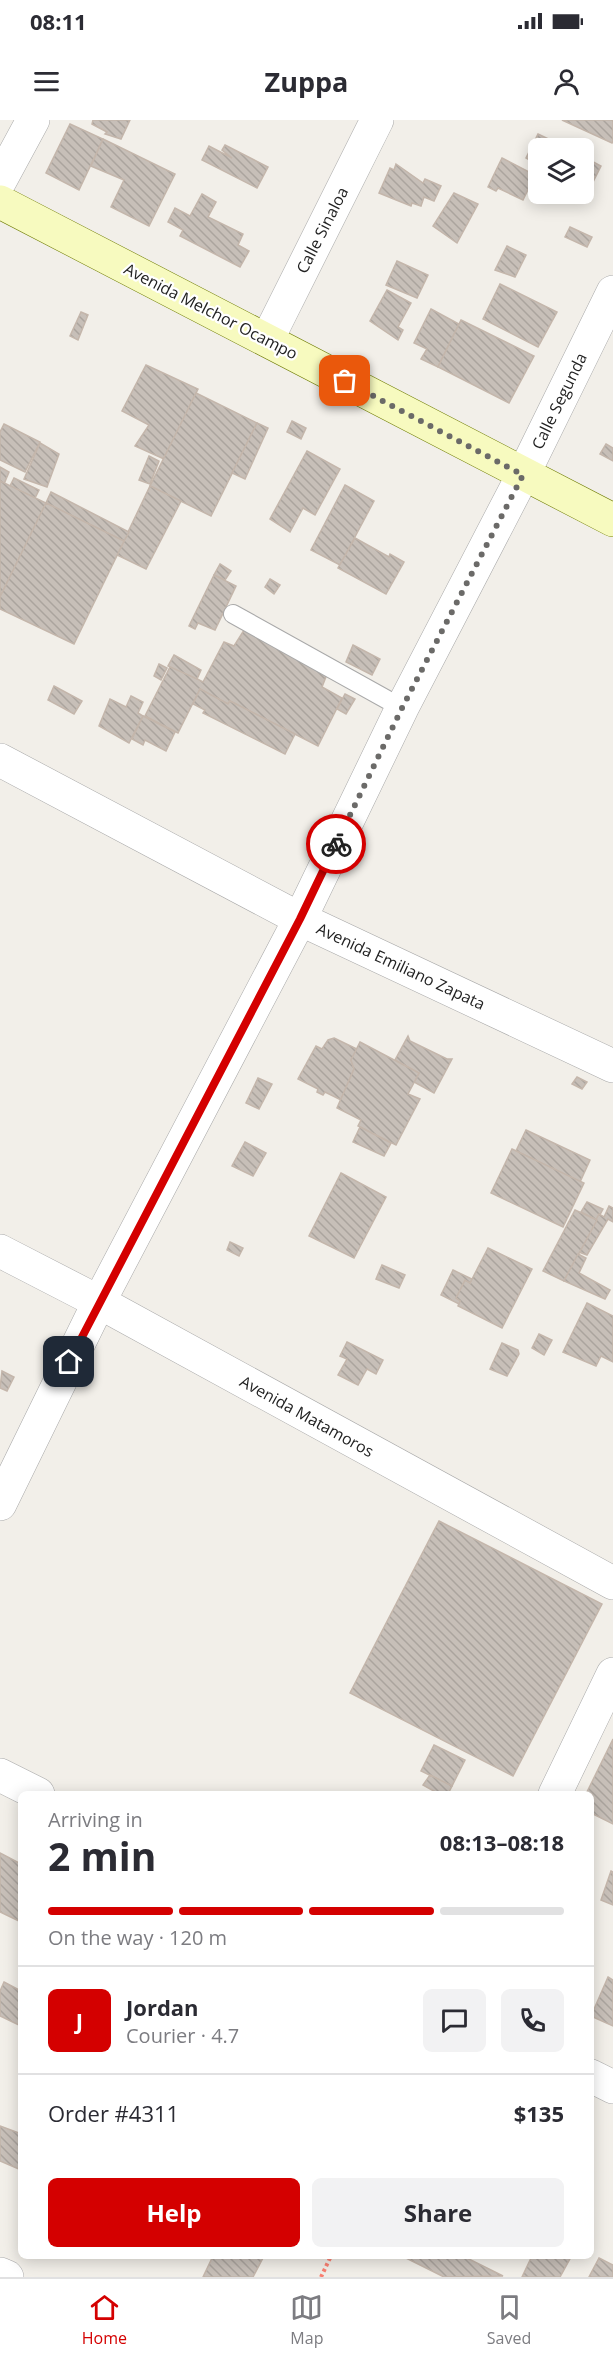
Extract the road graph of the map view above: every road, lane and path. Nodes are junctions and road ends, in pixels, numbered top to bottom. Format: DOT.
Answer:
graph roads {
  1 [pos="33,120"];
  2 [pos="376,120"];
  3 [pos="0,181"];
  4 [pos="0,202"];
  5 [pos="613,292"];
  6 [pos="267,340"];
  7 [pos="523,475"];
  8 [pos="613,520"];
  9 [pos="233,614"];
  10 [pos="402,708"];
  11 [pos="0,760"];
  12 [pos="300,919"];
  13 [pos="613,1066"];
  14 [pos="0,1251"];
  15 [pos="99,1302"];
  16 [pos="0,1504"];
  17 [pos="613,1583"];
  18 [pos="613,1674"];
  19 [pos="0,1775"];
  20 [pos="32,1791"];
  21 [pos="556,1791"];
  22 [pos="594,2078"];
  23 [pos="613,2087"];
  24 [pos="330,2259"];
  25 [pos="0,2274"];
  26 [pos="7,2277"];
  27 [pos="321,2277"];
  1 -- 3 [label="street"];
  2 -- 6 [label="street, Calle Sinaloa"];
  4 -- 6 [label="main road, Avenida Melchor Ocampo"];
  5 -- 7 [label="street, Calle Segunda"];
  6 -- 7 [label="main road, Avenida Melchor Ocampo"];
  7 -- 8 [label="main road, Avenida Melchor Ocampo"];
  7 -- 10 [label="street, Calle Segunda"];
  9 -- 10 [label="lane"];
  10 -- 12 [label="street, Calle Segunda"];
  11 -- 12 [label="street, Avenida Emiliano Zapata"];
  12 -- 13 [label="street, Avenida Emiliano Zapata"];
  12 -- 15 [label="street, Calle Segunda"];
  14 -- 15 [label="street, Avenida Matamoros"];
  15 -- 16 [label="street, Calle Segunda"];
  15 -- 17 [label="street, Avenida Matamoros"];
  18 -- 21 [label="street"];
  19 -- 20 [label="street"];
  22 -- 23 [label="street"];
  24 -- 27 [label="path"];
  25 -- 26 [label="street"];
}
